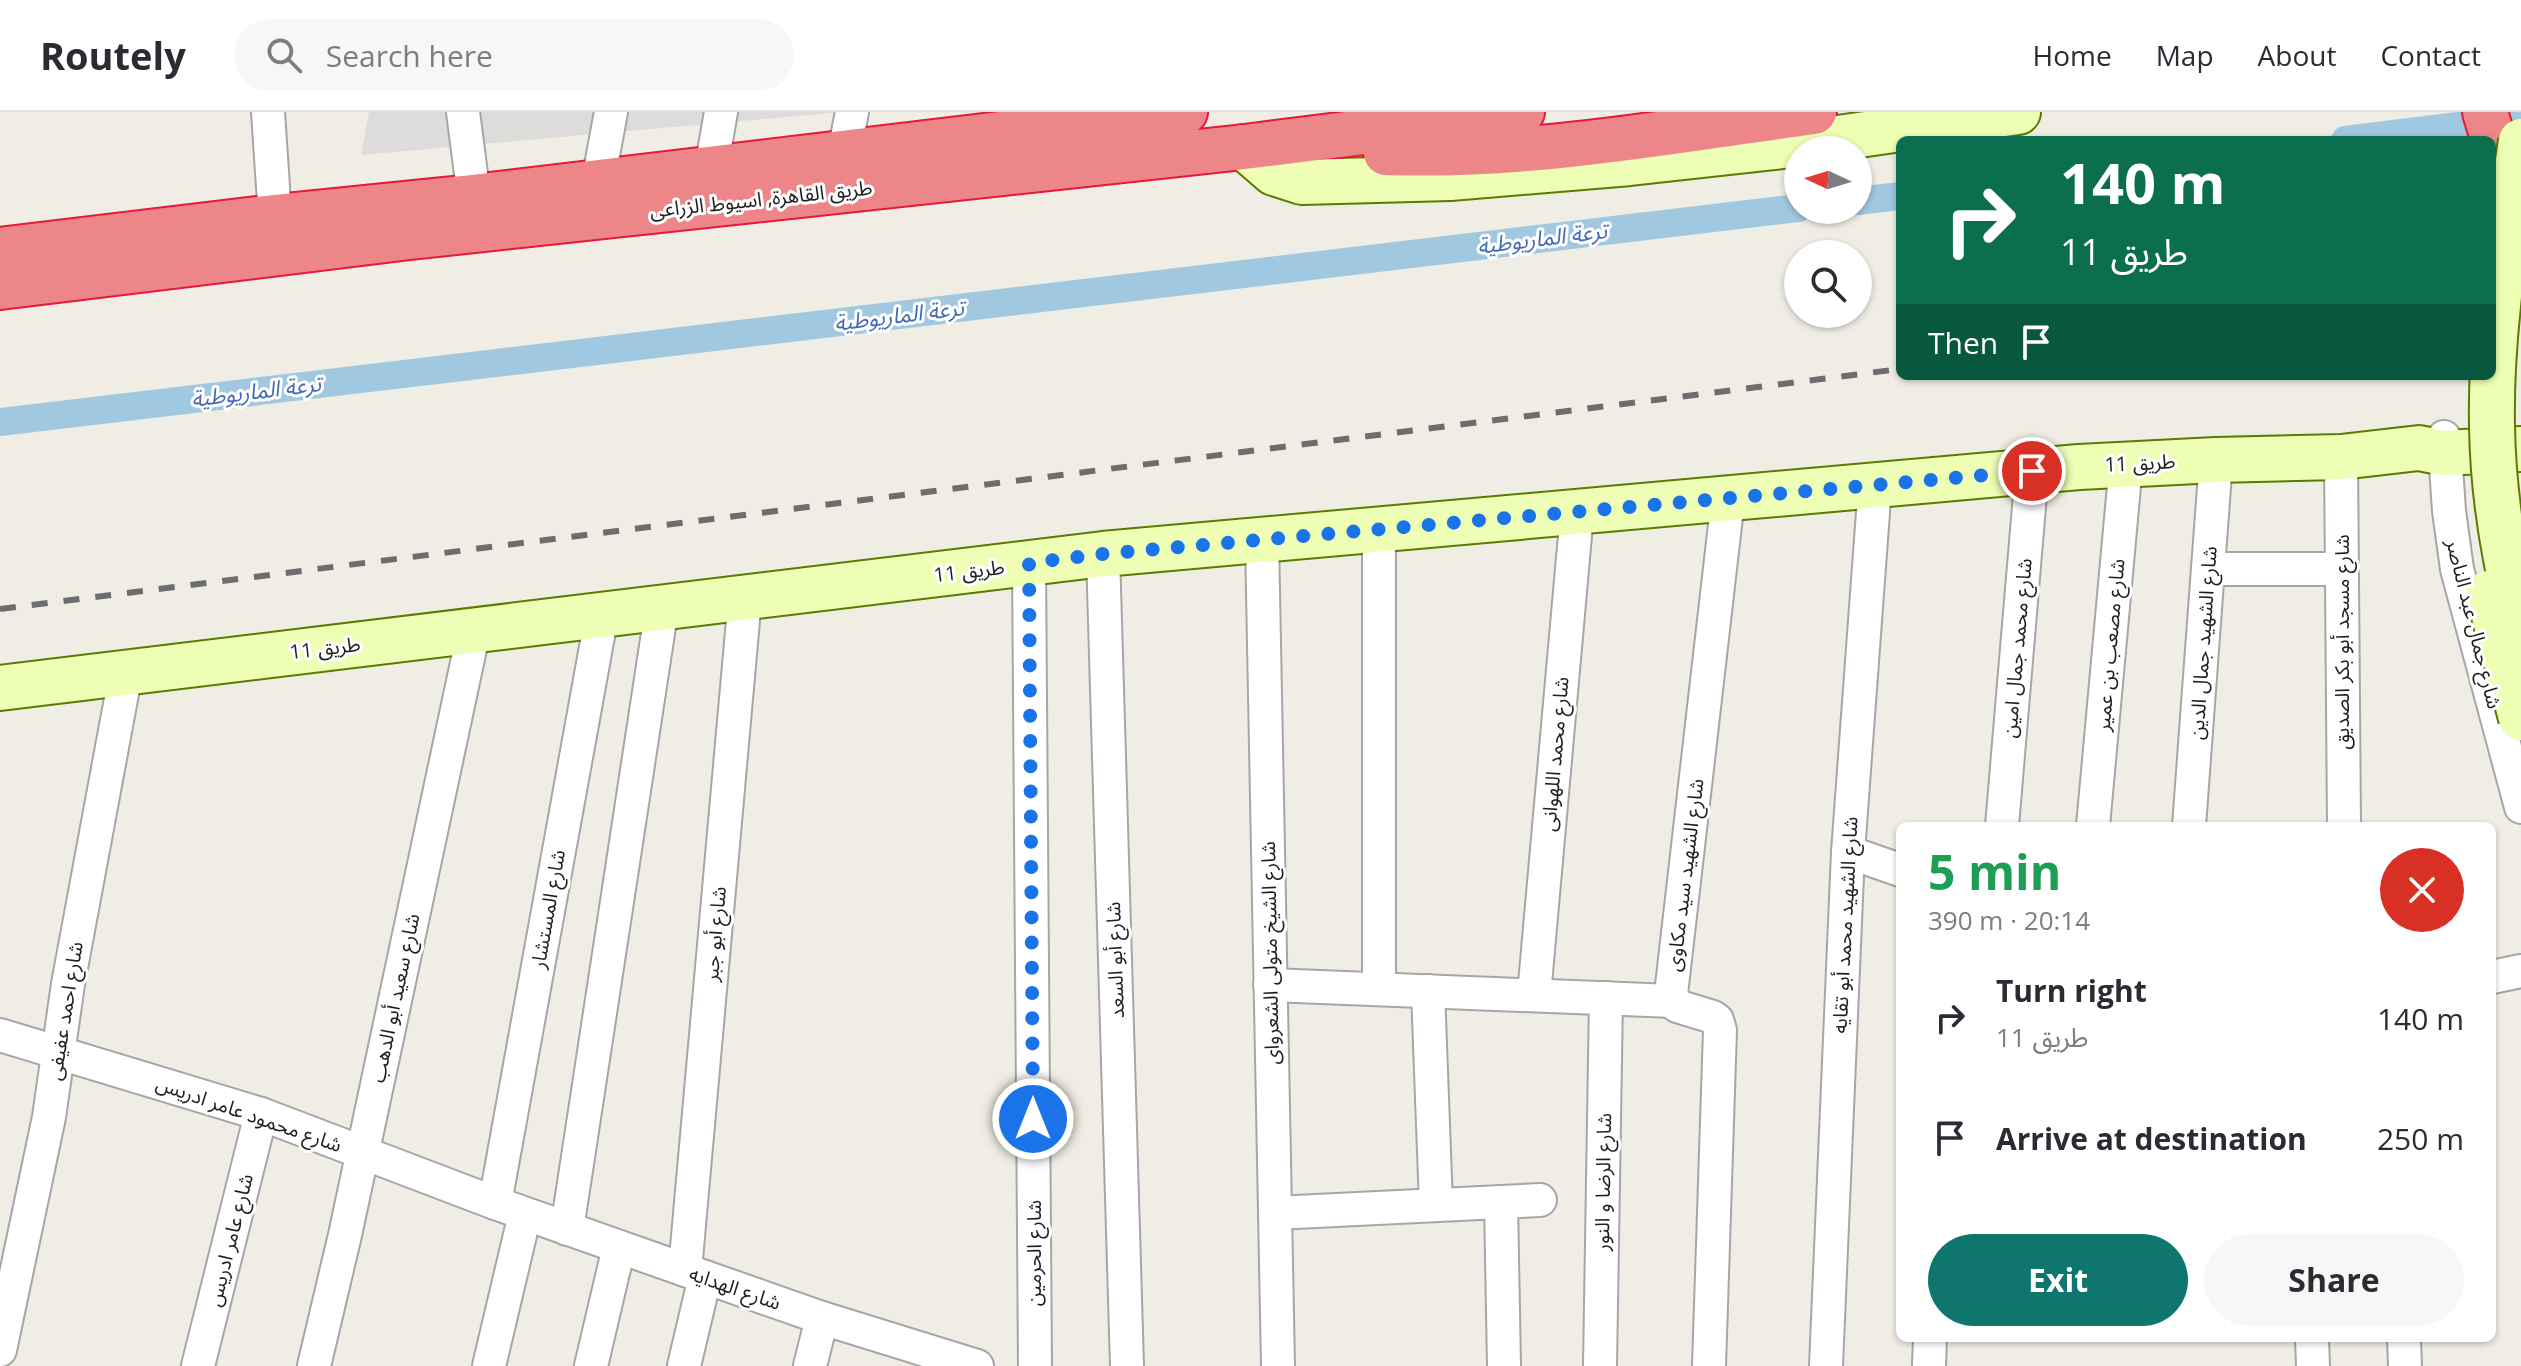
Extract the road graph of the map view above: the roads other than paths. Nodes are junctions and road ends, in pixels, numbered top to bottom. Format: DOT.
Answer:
graph roads {
  1 [pos="268,112"];
  2 [pos="463,112"];
  3 [pos="611,112"];
  4 [pos="721,112"];
  5 [pos="1185,112"];
  6 [pos="1522,112"];
  7 [pos="1814,112"];
  8 [pos="2018,112"];
  9 [pos="848,132"];
  10 [pos="1336,135"];
  11 [pos="2498,136"];
  12 [pos="1244,147"];
  13 [pos="711,169"];
  14 [pos="598,182"];
  15 [pos="474,197"];
  16 [pos="275,217"];
  17 [pos="0,250"];
  18 [pos="0,287"];
  19 [pos="2496,323"];
  20 [pos="2471,380"];
  21 [pos="2494,380"];
  22 [pos="2521,423"];
  23 [pos="2436,446"];
  24 [pos="2521,449"];
  25 [pos="2341,457"];
  26 [pos="2216,460"];
  27 [pos="2126,464"];
  28 [pos="2032,471"];
  29 [pos="1875,485"];
  30 [pos="1728,499"];
  31 [pos="1577,513"];
  32 [pos="1379,530"];
  33 [pos="1262,540"];
  34 [pos="1103,554"];
  35 [pos="1029,563"];
  36 [pos="2208,569"];
  37 [pos="2342,569"];
  38 [pos="745,598"];
  39 [pos="662,607"];
  40 [pos="602,614"];
  41 [pos="2521,625"];
  42 [pos="474,630"];
  43 [pos="126,672"];
  44 [pos="2521,678"];
  45 [pos="0,688"];
  46 [pos="2489,688"];
  47 [pos="2521,718"];
  48 [pos="2521,807"];
  49 [pos="2002,822"];
  50 [pos="2093,822"];
  51 [pos="2189,822"];
  52 [pos="2344,822"];
  53 [pos="1848,852"];
  54 [pos="1896,869"];
  55 [pos="2521,971"];
  56 [pos="2496,976"];
  57 [pos="1270,985"];
  58 [pos="1379,989"];
  59 [pos="1428,991"];
  60 [pos="1534,995"];
  61 [pos="1606,998"];
  62 [pos="1673,1001"];
  63 [pos="0,1035"];
  64 [pos="58,1052"];
  65 [pos="261,1114"];
  66 [pos="362,1153"];
  67 [pos="1540,1200"];
  68 [pos="1501,1202"];
  69 [pos="495,1203"];
  70 [pos="1436,1205"];
  71 [pos="1275,1213"];
  72 [pos="525,1214"];
  73 [pos="567,1229"];
  74 [pos="619,1247"];
  75 [pos="695,1274"];
  76 [pos="822,1318"];
  77 [pos="1930,1342"];
  78 [pos="2312,1342"];
  79 [pos="2404,1342"];
  80 [pos="0,1350"];
  81 [pos="936,1360"];
  82 [pos="198,1366"];
  83 [pos="314,1366"];
  84 [pos="489,1366"];
  85 [pos="591,1366"];
  86 [pos="684,1366"];
  87 [pos="810,1366"];
  88 [pos="977,1366"];
  89 [pos="1035,1366"];
  90 [pos="1127,1366"];
  91 [pos="1278,1366"];
  92 [pos="1504,1366"];
  93 [pos="1600,1366"];
  94 [pos="1709,1366"];
  95 [pos="1826,1366"];
  96 [pos="1929,1366"];
  97 [pos="2313,1366"];
  98 [pos="2405,1366"];
  1 -- 16 [label="street"];
  2 -- 15 [label="street"];
  3 -- 14 [label="street"];
  4 -- 13 [label="street"];
  5 -- 9 [label="highway, طريق القاهرة, اسيوط الزراعى"];
  6 -- 10 [label="highway, طريق القاهرة, اسيوط الزراعى"];
  7 -- 10 [label="highway"];
  8 -- 12 [label="street"];
  9 -- 13 [label="highway, طريق القاهرة, اسيوط الزراعى"];
  10 -- 12 [label="highway, طريق القاهرة, اسيوط الزراعى"];
  11 -- 19 [label="street, bridge"];
  12 -- 18 [label="highway, طريق القاهرة, اسيوط الزراعى"];
  13 -- 14 [label="highway, طريق القاهرة, اسيوط الزراعى"];
  14 -- 15 [label="highway, طريق القاهرة, اسيوط الزراعى"];
  15 -- 16 [label="highway, طريق القاهرة, اسيوط الزراعى"];
  16 -- 17 [label="highway, طريق القاهرة, اسيوط الزراعى"];
  20 -- 47 [label="street, bridge"];
  21 -- 41 [label="street, bridge"];
  22 -- 23 [label="street"];
  23 -- 24 [label="street"];
  23 -- 25 [label="street, طريق 11"];
  23 -- 46 [label="street, شارع جمال عبد الناصر"];
  25 -- 26 [label="street, طريق 11"];
  25 -- 37 [label="street, شارع مسجد أبو بكر الصديق"];
  26 -- 27 [label="street, طريق 11"];
  26 -- 36 [label="street, شارع الشهيد جمال الدين"];
  27 -- 28 [label="street, طريق 11"];
  27 -- 50 [label="street, شارع مصعب بن عمير"];
  28 -- 29 [label="street, طريق 11"];
  28 -- 49 [label="street, شارع محمد جمال امين"];
  29 -- 30 [label="street, طريق 11"];
  29 -- 53 [label="street, شارع الشهيد محمد أبو تقايه"];
  30 -- 31 [label="street, طريق 11"];
  30 -- 62 [label="street, شارع الشهيد سيد مكاوى"];
  31 -- 32 [label="street, طريق 11"];
  31 -- 60 [label="street, شارع محمد اللهوانى"];
  32 -- 33 [label="street, طريق 11"];
  32 -- 58 [label="street"];
  33 -- 34 [label="street, طريق 11"];
  33 -- 57 [label="street, شارع الشيخ متولى الشعرواى"];
  34 -- 35 [label="street, طريق 11"];
  34 -- 90 [label="street, شارع أبو السعد"];
  35 -- 38 [label="street, طريق 11"];
  35 -- 89 [label="street, شارع الحرمين"];
  36 -- 37 [label="street"];
  36 -- 51 [label="street, شارع الشهيد جمال الدين"];
  37 -- 52 [label="street, شارع مسجد أبو بكر الصديق"];
  38 -- 39 [label="street, طريق 11"];
  38 -- 75 [label="street, شارع أبو جبر"];
  39 -- 40 [label="street, طريق 11"];
  39 -- 73 [label="street"];
  40 -- 42 [label="street, طريق 11"];
  40 -- 69 [label="street, شارع المستشار"];
  42 -- 43 [label="street, طريق 11"];
  42 -- 66 [label="street, شارع سعيد أبو الدهب"];
  43 -- 45 [label="street, طريق 11"];
  43 -- 64 [label="street, شارع احمد عفيفى"];
  44 -- 46 [label="street"];
  46 -- 48 [label="street, شارع جمال عبد الناصر"];
  53 -- 54 [label="street"];
  53 -- 95 [label="street, شارع الشهيد محمد أبو تقايه"];
  55 -- 56 [label="street"];
  57 -- 58 [label="street"];
  57 -- 71 [label="street, شارع الشيخ متولى الشعرواى"];
  58 -- 59 [label="street"];
  59 -- 60 [label="street"];
  59 -- 70 [label="street"];
  60 -- 61 [label="street"];
  61 -- 62 [label="street"];
  61 -- 93 [label="street, شارع الرضا و النور"];
  62 -- 94 [label="street, شارع الشهيد سيد مكاوى"];
  63 -- 64 [label="street, شارع محمود عامر ادريس"];
  64 -- 65 [label="street, شارع محمود عامر ادريس"];
  64 -- 80 [label="street, شارع احمد عفيفى"];
  65 -- 66 [label="street, شارع محمود عامر ادريس"];
  65 -- 82 [label="street, شارع عامر ادريس"];
  66 -- 69 [label="street, شارع محمود عامر ادريس"];
  66 -- 83 [label="street, شارع سعيد أبو الدهب"];
  67 -- 68 [label="street"];
  68 -- 70 [label="street"];
  68 -- 92 [label="street"];
  69 -- 72 [label="street, شارع الهدايه"];
  70 -- 71 [label="street"];
  71 -- 91 [label="street, شارع الشيخ متولى الشعرواى"];
  72 -- 73 [label="street, شارع الهدايه"];
  72 -- 84 [label="street"];
  73 -- 74 [label="street, شارع الهدايه"];
  74 -- 75 [label="street, شارع الهدايه"];
  74 -- 85 [label="street"];
  75 -- 76 [label="street, شارع الهدايه"];
  75 -- 86 [label="street, شارع أبو جبر"];
  76 -- 81 [label="street, شارع الهدايه"];
  76 -- 87 [label="street"];
  77 -- 96 [label="street"];
  78 -- 97 [label="street"];
  79 -- 98 [label="street"];
  81 -- 88 [label="street, شارع الهدايه"];
}
